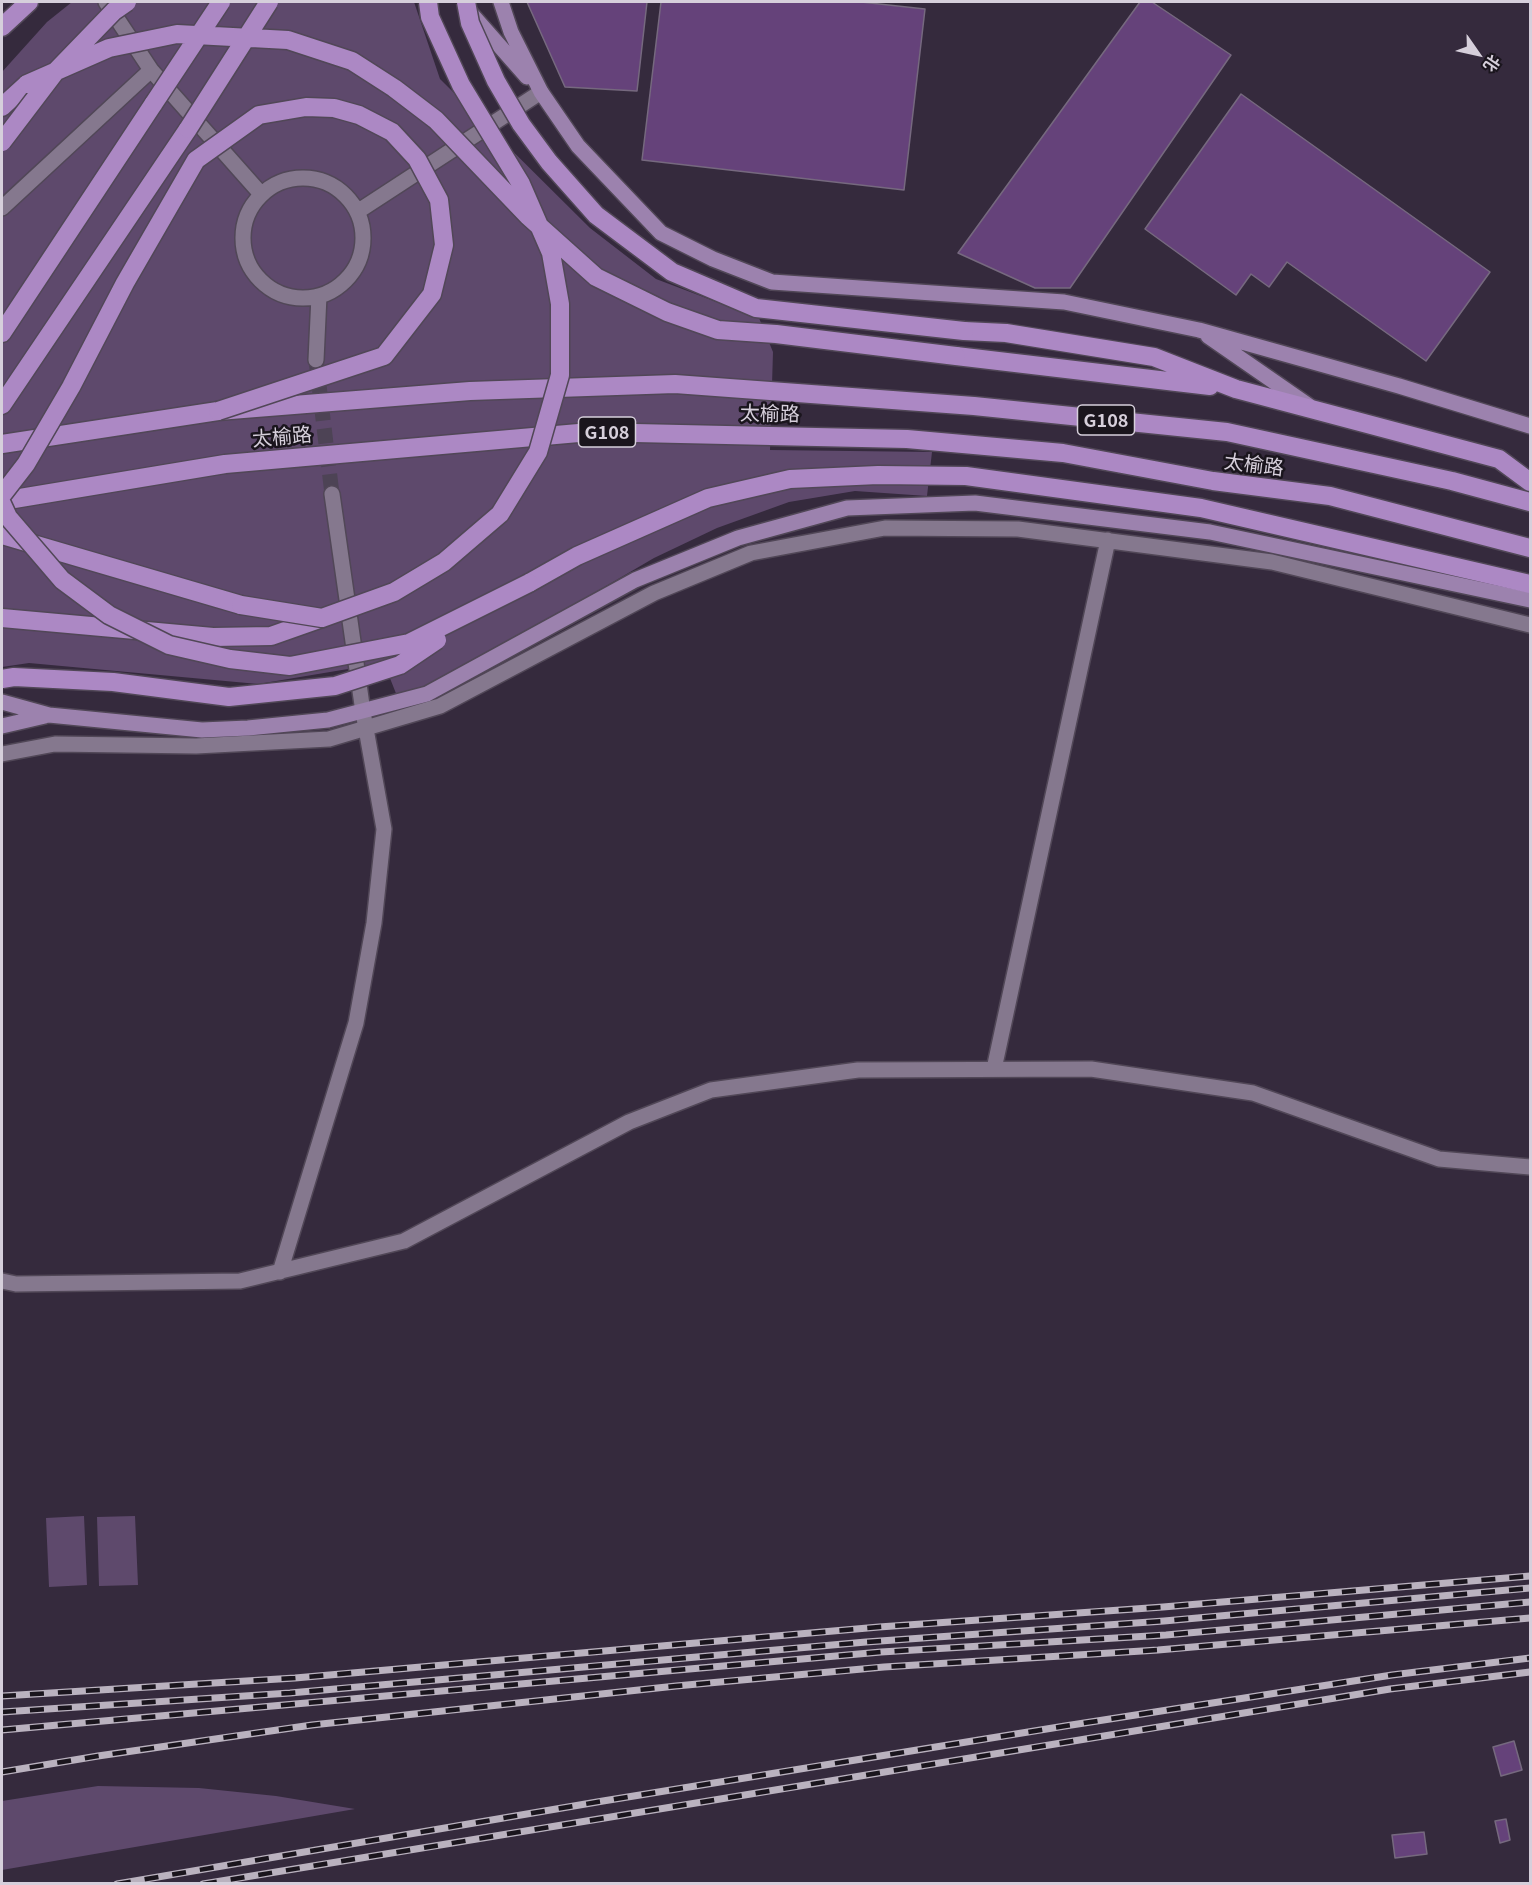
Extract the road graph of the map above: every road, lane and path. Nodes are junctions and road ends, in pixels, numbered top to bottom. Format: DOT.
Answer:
graph roads {
  1 [pos="29,2"];
  2 [pos="106,2"];
  3 [pos="127,2"];
  4 [pos="221,2"];
  5 [pos="269,2"];
  6 [pos="428,2"];
  7 [pos="460,2"];
  8 [pos="466,2"];
  9 [pos="501,2"];
  10 [pos="2,27"];
  11 [pos="151,70"];
  12 [pos="541,92"];
  13 [pos="2,107"];
  14 [pos="2,142"];
  15 [pos="261,194"];
  16 [pos="2,208"];
  17 [pos="357,212"];
  18 [pos="320,296"];
  19 [pos="1199,330"];
  20 [pos="2,333"];
  21 [pos="316,360"];
  22 [pos="1236,389"];
  23 [pos="2,405"];
  24 [pos="1314,410"];
  25 [pos="218,411"];
  26 [pos="1530,426"];
  27 [pos="2,444"];
  28 [pos="1499,459"];
  29 [pos="1530,466"];
  30 [pos="1530,482"];
  31 [pos="332,494"];
  32 [pos="2,495"];
  33 [pos="2,502"];
  34 [pos="1530,502"];
  35 [pos="2,535"];
  36 [pos="1108,540"];
  37 [pos="1530,548"];
  38 [pos="1530,584"];
  39 [pos="497,599"];
  40 [pos="1530,600"];
  41 [pos="2,618"];
  42 [pos="322,618"];
  43 [pos="1530,625"];
  44 [pos="2,679"];
  45 [pos="2,702"];
  46 [pos="363,712"];
  47 [pos="49,716"];
  48 [pos="2,726"];
  49 [pos="366,728"];
  50 [pos="2,754"];
  51 [pos="994,1069"];
  52 [pos="1530,1167"];
  53 [pos="280,1272"];
  54 [pos="2,1281"];
  1 -- 10 [label="highway"];
  2 -- 11 [label="street"];
  3 -- 14 [label="highway, bridge"];
  4 -- 20 [label="highway, bridge"];
  5 -- 23 [label="highway, bridge"];
  6 -- 42 [label="highway, bridge"];
  7 -- 12 [label="main road"];
  8 -- 22 [label="highway, bridge"];
  9 -- 12 [label="main road"];
  11 -- 15 [label="street"];
  11 -- 16 [label="street"];
  12 -- 17 [label="street"];
  12 -- 19 [label="main road"];
  13 -- 22 [label="highway, bridge"];
  15 -- 17 [label="street"];
  15 -- 18 [label="street"];
  17 -- 18 [label="street"];
  18 -- 21 [label="street"];
  19 -- 24 [label="main road"];
  19 -- 26 [label="main road"];
  22 -- 24 [label="highway"];
  24 -- 28 [label="highway"];
  25 -- 27 [label="highway, 太榆路 / G108"];
  25 -- 32 [label="highway, bridge"];
  25 -- 34 [label="highway, 太榆路 / G108"];
  28 -- 29 [label="highway"];
  28 -- 30 [label="highway"];
  31 -- 46 [label="street"];
  33 -- 37 [label="highway, 太榆路 / G108"];
  33 -- 39 [label="highway, bridge"];
  35 -- 42 [label="highway, bridge"];
  36 -- 43 [label="street"];
  36 -- 49 [label="street"];
  36 -- 51 [label="street"];
  38 -- 39 [label="highway, bridge"];
  39 -- 44 [label="highway, bridge"];
  40 -- 46 [label="main road"];
  41 -- 42 [label="highway"];
  45 -- 47 [label="main road"];
  46 -- 47 [label="main road"];
  46 -- 49 [label="street"];
  47 -- 48 [label="main road"];
  49 -- 50 [label="street"];
  49 -- 53 [label="street"];
  51 -- 52 [label="street"];
  51 -- 53 [label="street"];
  53 -- 54 [label="street"];
}
